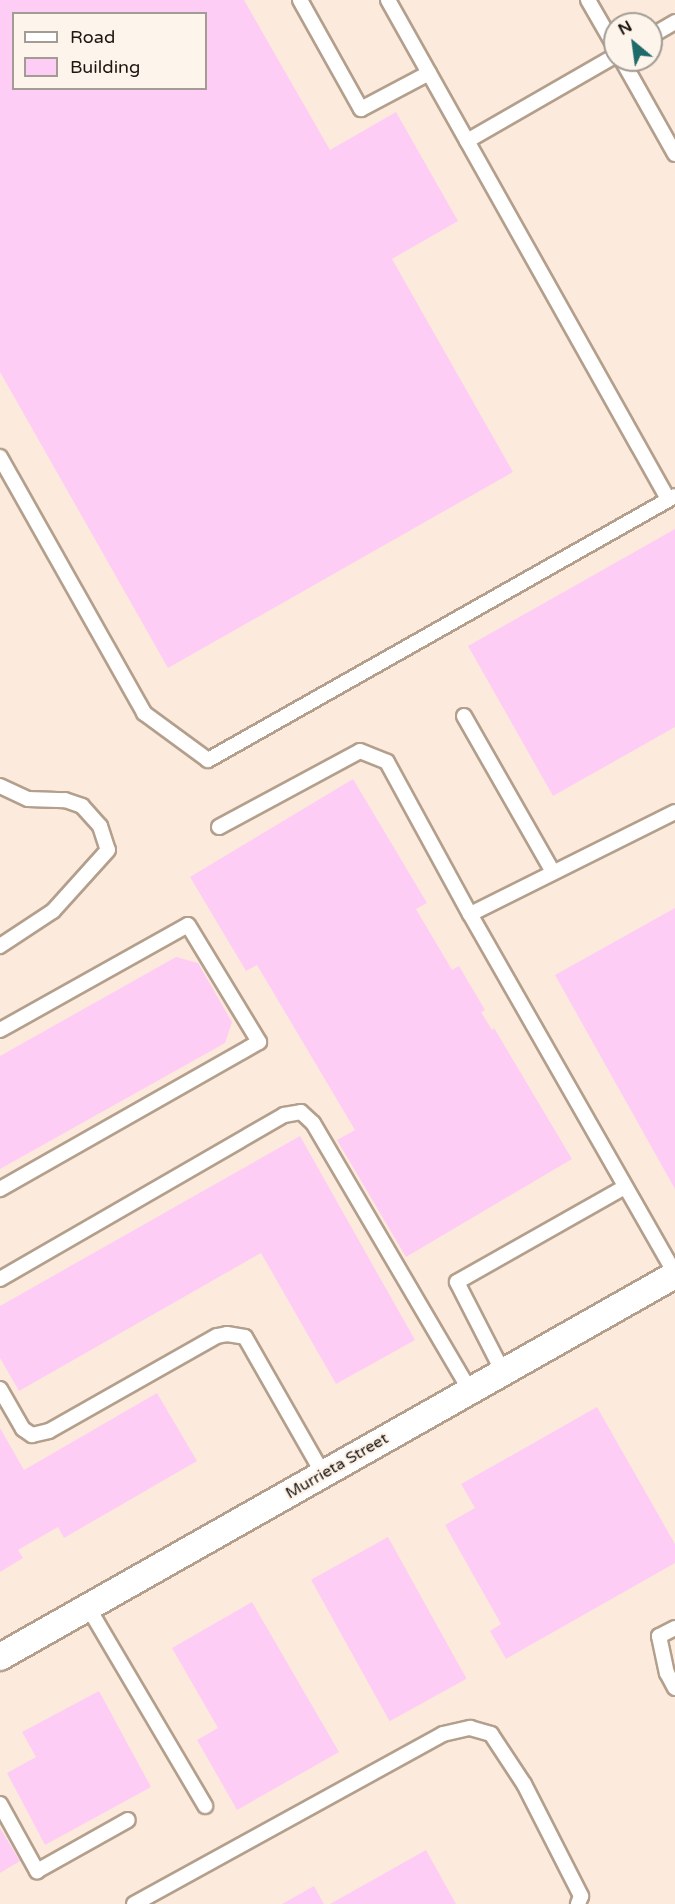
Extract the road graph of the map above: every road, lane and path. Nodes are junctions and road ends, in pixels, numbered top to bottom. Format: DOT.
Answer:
graph roads {
  1 [pos="300,0"];
  2 [pos="388,0"];
  3 [pos="588,0"];
  4 [pos="603,26"];
  5 [pos="603,63"];
  6 [pos="629,72"];
  7 [pos="429,73"];
  8 [pos="467,141"];
  9 [pos="675,154"];
  10 [pos="0,457"];
  11 [pos="672,498"];
  12 [pos="464,716"];
  13 [pos="0,786"];
  14 [pos="675,812"];
  15 [pos="219,827"];
  16 [pos="553,872"];
  17 [pos="470,914"];
  18 [pos="0,946"];
  19 [pos="0,1030"];
  20 [pos="626,1187"];
  21 [pos="0,1189"];
  22 [pos="675,1274"];
  23 [pos="0,1279"];
  24 [pos="503,1372"];
  25 [pos="0,1389"];
  26 [pos="470,1391"];
  27 [pos="323,1474"];
  28 [pos="88,1607"];
  29 [pos="675,1628"];
  30 [pos="0,1658"];
  31 [pos="675,1688"];
  32 [pos="0,1804"];
  33 [pos="205,1806"];
  34 [pos="128,1820"];
  35 [pos="134,1904"];
  36 [pos="578,1904"];
  1 -- 7 [label="lane"];
  2 -- 7 [label="lane"];
  3 -- 4 [label="lane"];
  5 -- 8 [label="lane"];
  6 -- 9 [label="lane"];
  7 -- 8 [label="lane"];
  8 -- 11 [label="lane"];
  10 -- 11 [label="lane"];
  12 -- 16 [label="lane"];
  13 -- 18 [label="lane"];
  14 -- 16 [label="lane"];
  15 -- 17 [label="lane"];
  16 -- 17 [label="lane"];
  17 -- 20 [label="lane"];
  19 -- 21 [label="lane"];
  20 -- 22 [label="lane"];
  20 -- 24 [label="lane"];
  22 -- 24 [label="street, Murrieta Street"];
  23 -- 26 [label="lane"];
  24 -- 26 [label="street, Murrieta Street"];
  25 -- 27 [label="lane"];
  26 -- 27 [label="street, Murrieta Street"];
  27 -- 28 [label="street, Murrieta Street"];
  28 -- 30 [label="street, Murrieta Street"];
  28 -- 33 [label="lane"];
  29 -- 31 [label="lane"];
  32 -- 34 [label="lane"];
  35 -- 36 [label="lane"];
}
